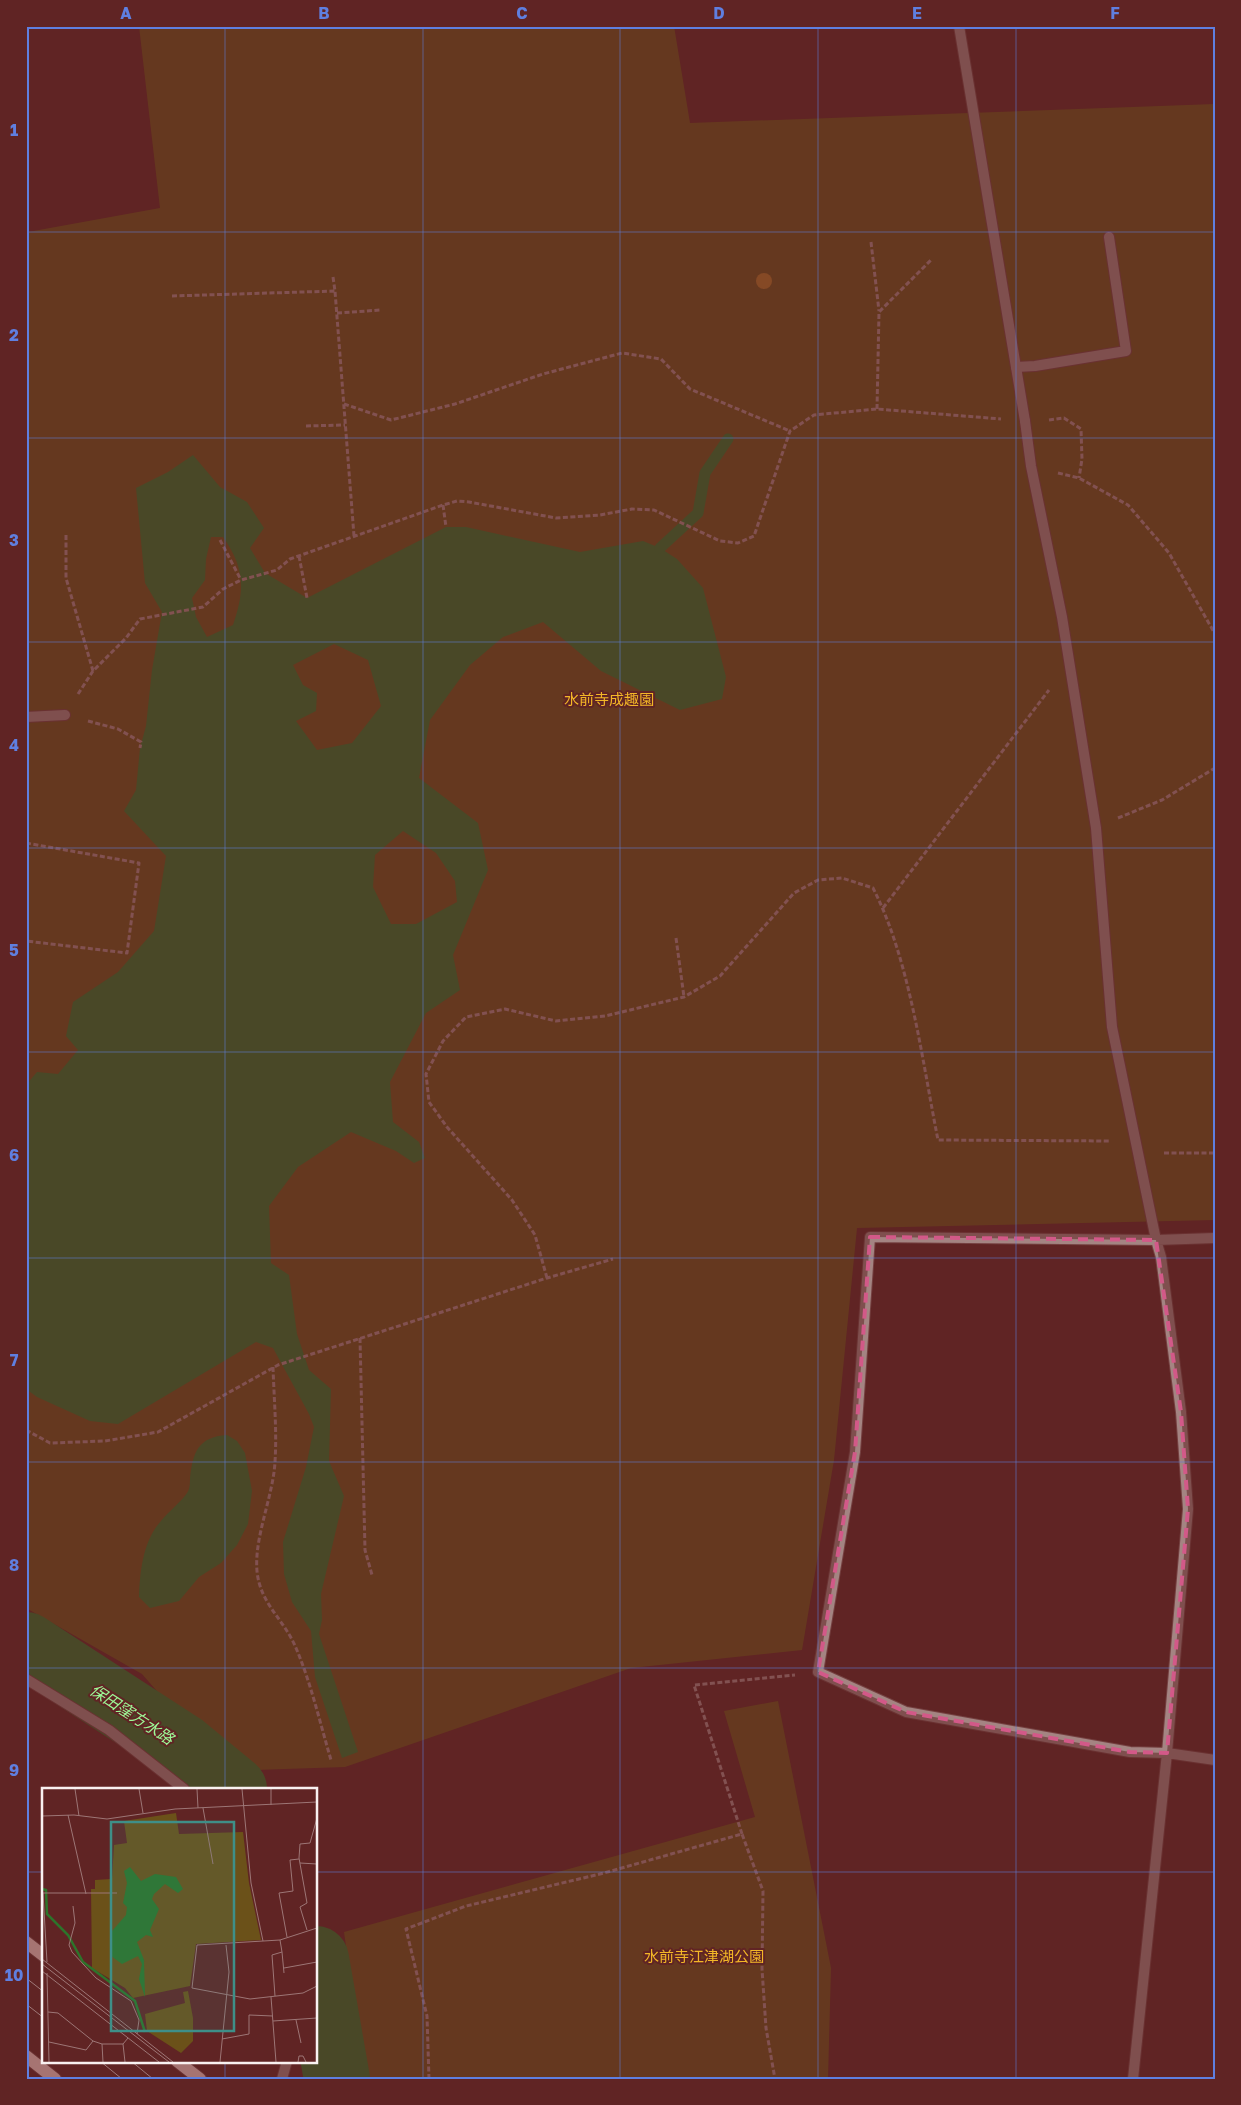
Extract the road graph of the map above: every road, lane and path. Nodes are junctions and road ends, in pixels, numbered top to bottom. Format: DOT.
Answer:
graph roads {
  1 [pos="959,26"];
  2 [pos="1109,237"];
  3 [pos="871,242"];
  4 [pos="931,260"];
  5 [pos="333,277"];
  6 [pos="335,291"];
  7 [pos="172,296"];
  8 [pos="381,310"];
  9 [pos="879,312"];
  10 [pos="337,313"];
  11 [pos="1016,367"];
  12 [pos="344,404"];
  13 [pos="877,409"];
  14 [pos="1025,421"];
  15 [pos="345,425"];
  16 [pos="306,426"];
  17 [pos="790,431"];
  18 [pos="1031,466"];
  19 [pos="1079,478"];
  20 [pos="443,505"];
  21 [pos="446,527"];
  22 [pos="66,535"];
  23 [pos="354,536"];
  24 [pos="220,540"];
  25 [pos="299,556"];
  26 [pos="240,580"];
  27 [pos="307,598"];
  28 [pos="1215,634"];
  29 [pos="1069,663"];
  30 [pos="93,671"];
  31 [pos="65,715"];
  32 [pos="26,717"];
  33 [pos="140,748"];
  34 [pos="1215,768"];
  35 [pos="1096,828"];
  36 [pos="26,843"];
  37 [pos="884,908"];
  38 [pos="676,938"];
  39 [pos="26,941"];
  40 [pos="684,997"];
  41 [pos="1134,1141"];
  42 [pos="1138,1153"];
  43 [pos="1215,1153"];
  44 [pos="1215,1238"];
  45 [pos="1156,1240"];
  46 [pos="613,1259"];
  47 [pos="547,1278"];
  48 [pos="360,1338"];
  49 [pos="273,1367"];
  50 [pos="26,1430"];
  51 [pos="372,1575"];
  52 [pos="818,1672"];
  53 [pos="26,1679"];
  54 [pos="1167,1753"];
  55 [pos="331,1760"];
  56 [pos="1215,1760"];
  57 [pos="183,1788"];
  58 [pos="742,1834"];
  59 [pos="26,1942"];
  60 [pos="42,1954"];
  61 [pos="26,2056"];
  62 [pos="178,2062"];
  63 [pos="287,2062"];
  64 [pos="55,2079"];
  65 [pos="200,2079"];
  66 [pos="282,2079"];
  67 [pos="429,2079"];
  68 [pos="775,2079"];
  69 [pos="1133,2079"];
  1 -- 11 [label="street"];
  2 -- 11 [label="street"];
  3 -- 9 [label="path"];
  4 -- 9 [label="path"];
  5 -- 6 [label="path"];
  6 -- 7 [label="path"];
  6 -- 10 [label="path"];
  8 -- 10 [label="path"];
  9 -- 13 [label="path"];
  10 -- 12 [label="path"];
  11 -- 14 [label="street"];
  12 -- 15 [label="path"];
  12 -- 17 [label="path"];
  13 -- 14 [label="path"];
  13 -- 17 [label="path"];
  14 -- 18 [label="street"];
  14 -- 19 [label="path"];
  15 -- 16 [label="path"];
  15 -- 23 [label="path"];
  17 -- 20 [label="path"];
  18 -- 19 [label="path"];
  18 -- 29 [label="street"];
  19 -- 28 [label="path"];
  20 -- 21 [label="path"];
  20 -- 23 [label="path"];
  22 -- 30 [label="path"];
  23 -- 25 [label="path"];
  24 -- 26 [label="path"];
  25 -- 26 [label="path"];
  25 -- 27 [label="path"];
  26 -- 30 [label="path"];
  29 -- 35 [label="street"];
  29 -- 37 [label="path"];
  30 -- 31 [label="path"];
  31 -- 32 [label="street"];
  31 -- 33 [label="path"];
  34 -- 35 [label="path"];
  35 -- 41 [label="street"];
  36 -- 39 [label="path"];
  37 -- 40 [label="path"];
  37 -- 41 [label="path"];
  38 -- 40 [label="path"];
  40 -- 47 [label="path"];
  41 -- 42 [label="street"];
  42 -- 43 [label="path"];
  42 -- 45 [label="street"];
  44 -- 45 [label="street"];
  45 -- 52 [label="street"];
  45 -- 54 [label="street"];
  46 -- 47 [label="path"];
  47 -- 48 [label="path"];
  48 -- 49 [label="path"];
  48 -- 51 [label="path"];
  49 -- 50 [label="path"];
  49 -- 55 [label="path"];
  52 -- 54 [label="street"];
  52 -- 58 [label="path"];
  53 -- 57 [label="street"];
  54 -- 56 [label="street"];
  54 -- 69 [label="street"];
  58 -- 67 [label="path"];
  58 -- 68 [label="path"];
  59 -- 60 [label="main road"];
  61 -- 64 [label="main road"];
  62 -- 65 [label="main road"];
  63 -- 66 [label="street"];
}
